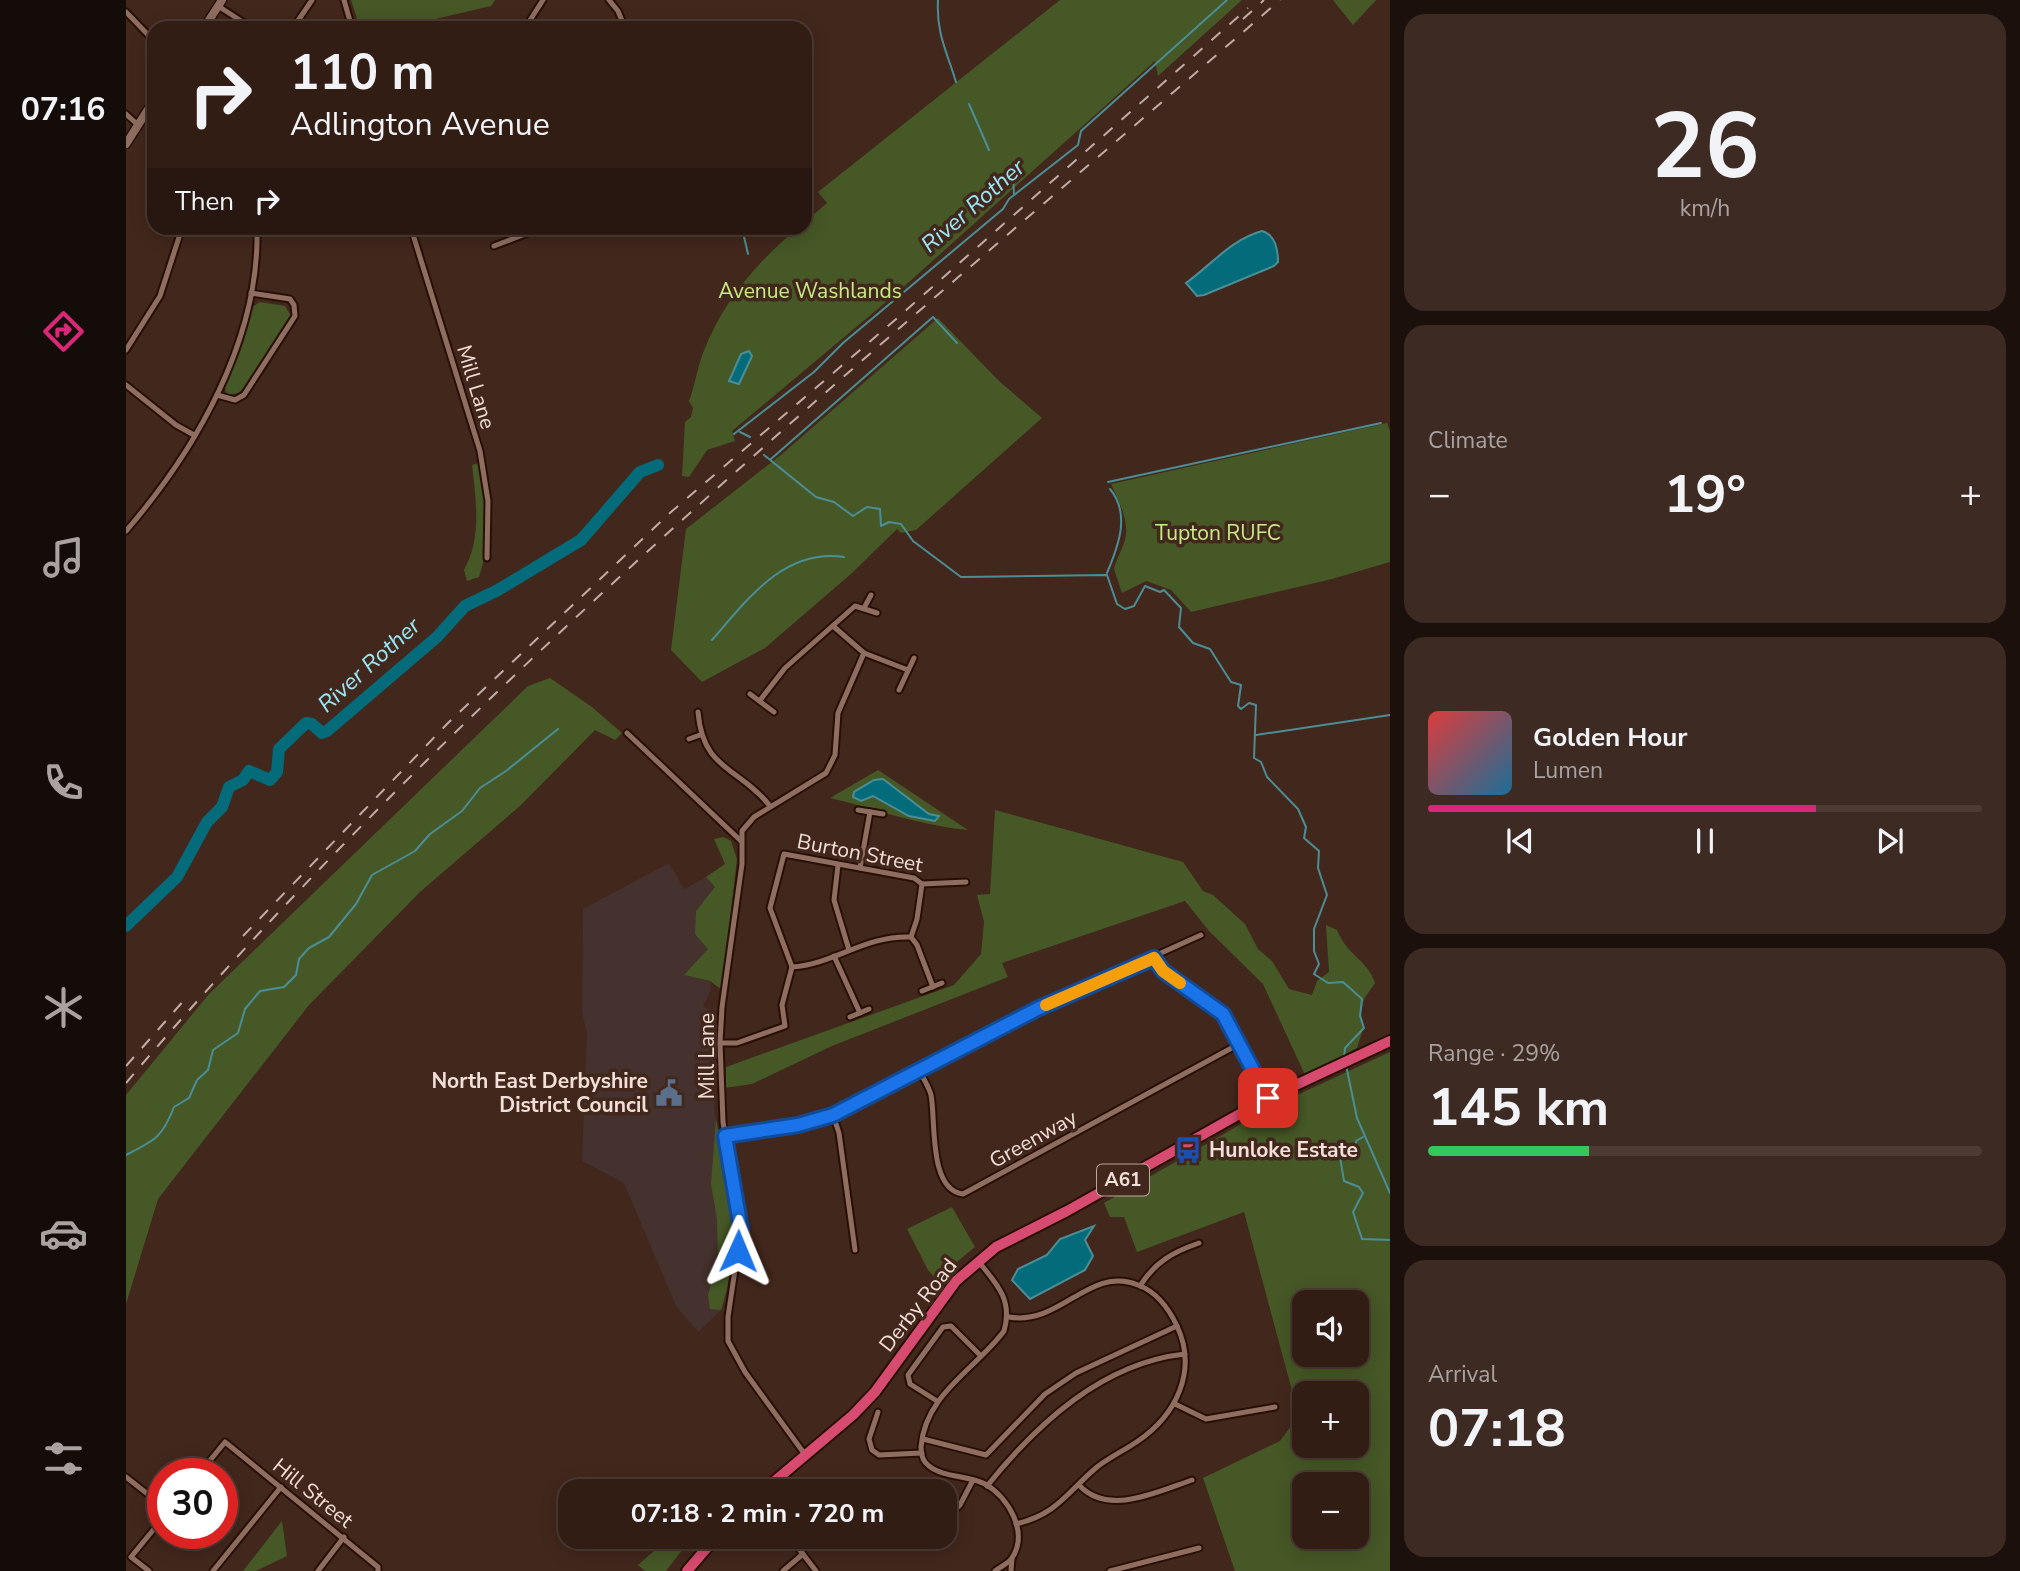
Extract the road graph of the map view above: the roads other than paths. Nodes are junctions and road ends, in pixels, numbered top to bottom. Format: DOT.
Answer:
graph roads {
  1 [pos="312,0"];
  2 [pos="344,0"];
  3 [pos="543,0"];
  4 [pos="608,0"];
  5 [pos="220,3"];
  6 [pos="126,12"];
  7 [pos="208,21"];
  8 [pos="242,21"];
  9 [pos="298,21"];
  10 [pos="350,21"];
  11 [pos="530,21"];
  12 [pos="622,21"];
  13 [pos="147,34"];
  14 [pos="147,110"];
  15 [pos="126,114"];
  16 [pos="137,124"];
  17 [pos="126,144"];
  18 [pos="180,235"];
  19 [pos="256,235"];
  20 [pos="413,235"];
  21 [pos="523,235"];
  22 [pos="494,246"];
  23 [pos="251,293"];
  24 [pos="126,350"];
  25 [pos="126,385"];
  26 [pos="217,394"];
  27 [pos="194,435"];
  28 [pos="126,531"];
  29 [pos="487,558"];
  30 [pos="871,595"];
  31 [pos="864,608"];
  32 [pos="877,613"];
  33 [pos="833,625"];
  34 [pos="864,653"];
  35 [pos="914,658"];
  36 [pos="908,670"];
  37 [pos="900,690"];
  38 [pos="750,694"];
  39 [pos="761,699"];
  40 [pos="698,712"];
  41 [pos="774,712"];
  42 [pos="627,733"];
  43 [pos="700,735"];
  44 [pos="690,739"];
  45 [pos="770,806"];
  46 [pos="858,810"];
  47 [pos="870,812"];
  48 [pos="883,814"];
  49 [pos="741,841"];
  50 [pos="838,865"];
  51 [pos="860,868"];
  52 [pos="967,882"];
  53 [pos="922,884"];
  54 [pos="1201,935"];
  55 [pos="911,937"];
  56 [pos="849,950"];
  57 [pos="834,956"];
  58 [pos="1154,958"];
  59 [pos="792,967"];
  60 [pos="942,983"];
  61 [pos="933,987"];
  62 [pos="922,991"];
  63 [pos="869,1009"];
  64 [pos="860,1013"];
  65 [pos="850,1017"];
  66 [pos="1390,1041"];
  67 [pos="720,1043"];
  68 [pos="1239,1044"];
  69 [pos="919,1070"];
  70 [pos="1268,1098"];
  71 [pos="833,1115"];
  72 [pos="725,1136"];
  73 [pos="1199,1243"];
  74 [pos="855,1250"];
  75 [pos="978,1261"];
  76 [pos="1140,1286"];
  77 [pos="1009,1317"];
  78 [pos="1177,1326"];
  79 [pos="1185,1354"];
  80 [pos="981,1356"];
  81 [pos="937,1401"];
  82 [pos="1175,1404"];
  83 [pos="1275,1407"];
  84 [pos="878,1412"];
  85 [pos="923,1439"];
  86 [pos="922,1453"];
  87 [pos="806,1456"];
  88 [pos="212,1458"];
  89 [pos="126,1477"];
  90 [pos="778,1479"];
  91 [pos="1192,1479"];
  92 [pos="973,1480"];
  93 [pos="1079,1485"];
  94 [pos="987,1486"];
  95 [pos="281,1487"];
  96 [pos="147,1493"];
  97 [pos="957,1507"];
  98 [pos="1016,1524"];
  99 [pos="344,1537"];
  100 [pos="147,1538"];
  101 [pos="1199,1548"];
  102 [pos="706,1549"];
  103 [pos="799,1549"];
  104 [pos="803,1554"];
  105 [pos="1012,1558"];
  106 [pos="149,1571"];
  107 [pos="213,1571"];
  108 [pos="318,1571"];
  109 [pos="378,1571"];
  110 [pos="687,1571"];
  111 [pos="783,1571"];
  112 [pos="816,1571"];
  113 [pos="995,1571"];
  114 [pos="1012,1571"];
  115 [pos="1110,1571"];
  1 -- 9 [label="street"];
  2 -- 10 [label="street"];
  3 -- 11 [label="street"];
  4 -- 12 [label="street"];
  5 -- 7 [label="main road"];
  5 -- 8 [label="street"];
  6 -- 13 [label="street"];
  14 -- 16 [label="main road"];
  15 -- 16 [label="street"];
  16 -- 17 [label="main road"];
  18 -- 24 [label="street"];
  19 -- 23 [label="street"];
  20 -- 29 [label="street, Mill Lane"];
  21 -- 22 [label="street"];
  23 -- 26 [label="street"];
  23 -- 26 [label="street"];
  25 -- 27 [label="street"];
  26 -- 27 [label="street"];
  27 -- 28 [label="street"];
  30 -- 31 [label="street"];
  31 -- 32 [label="street"];
  31 -- 33 [label="street"];
  33 -- 34 [label="street"];
  33 -- 39 [label="street"];
  34 -- 36 [label="street"];
  34 -- 45 [label="street"];
  35 -- 36 [label="street"];
  36 -- 37 [label="street"];
  38 -- 39 [label="street"];
  39 -- 41 [label="street"];
  40 -- 43 [label="street"];
  42 -- 49 [label="street"];
  43 -- 44 [label="street"];
  43 -- 45 [label="street"];
  45 -- 49 [label="street"];
  46 -- 47 [label="street"];
  47 -- 48 [label="street"];
  47 -- 51 [label="street"];
  49 -- 67 [label="street, Mill Lane"];
  50 -- 51 [label="street, Burton Street"];
  50 -- 56 [label="street"];
  50 -- 59 [label="street, Burton Street"];
  51 -- 53 [label="street, Burton Street"];
  52 -- 53 [label="street, Burton Street"];
  53 -- 55 [label="street"];
  54 -- 58 [label="street"];
  55 -- 56 [label="street"];
  55 -- 61 [label="street"];
  56 -- 57 [label="street"];
  57 -- 59 [label="street"];
  57 -- 64 [label="street"];
  58 -- 68 [label="street"];
  58 -- 69 [label="street"];
  59 -- 67 [label="street"];
  60 -- 61 [label="street"];
  61 -- 62 [label="street"];
  63 -- 64 [label="street"];
  64 -- 65 [label="street"];
  66 -- 70 [label="highway, Derby Road / A61"];
  67 -- 72 [label="street, Mill Lane"];
  68 -- 69 [label="street, Greenway"];
  68 -- 70 [label="street"];
  69 -- 71 [label="street"];
  70 -- 75 [label="highway, Derby Road / A61"];
  71 -- 72 [label="street"];
  71 -- 74 [label="street"];
  72 -- 87 [label="street, Mill Lane"];
  73 -- 76 [label="street"];
  75 -- 77 [label="street"];
  75 -- 87 [label="highway, Derby Road / A61"];
  76 -- 77 [label="street"];
  76 -- 78 [label="street"];
  77 -- 80 [label="street"];
  78 -- 79 [label="street"];
  78 -- 85 [label="street"];
  79 -- 82 [label="street"];
  79 -- 94 [label="street"];
  80 -- 81 [label="street"];
  80 -- 81 [label="street"];
  81 -- 85 [label="street"];
  82 -- 83 [label="street"];
  82 -- 93 [label="street"];
  84 -- 86 [label="street"];
  85 -- 86 [label="street"];
  86 -- 92 [label="street"];
  87 -- 90 [label="highway, Derby Road / A61"];
  88 -- 95 [label="street, Hill Street"];
  89 -- 96 [label="street"];
  91 -- 93 [label="street"];
  92 -- 94 [label="street"];
  92 -- 97 [label="street"];
  93 -- 98 [label="street"];
  94 -- 98 [label="street"];
  95 -- 99 [label="street, Hill Street"];
  95 -- 107 [label="street"];
  98 -- 105 [label="street"];
  99 -- 108 [label="street"];
  99 -- 109 [label="street, Hill Street"];
  100 -- 106 [label="street"];
  101 -- 115 [label="street"];
  102 -- 110 [label="highway"];
  103 -- 104 [label="street"];
  104 -- 111 [label="street"];
  104 -- 112 [label="street"];
  105 -- 113 [label="street"];
  105 -- 114 [label="street"];
}
